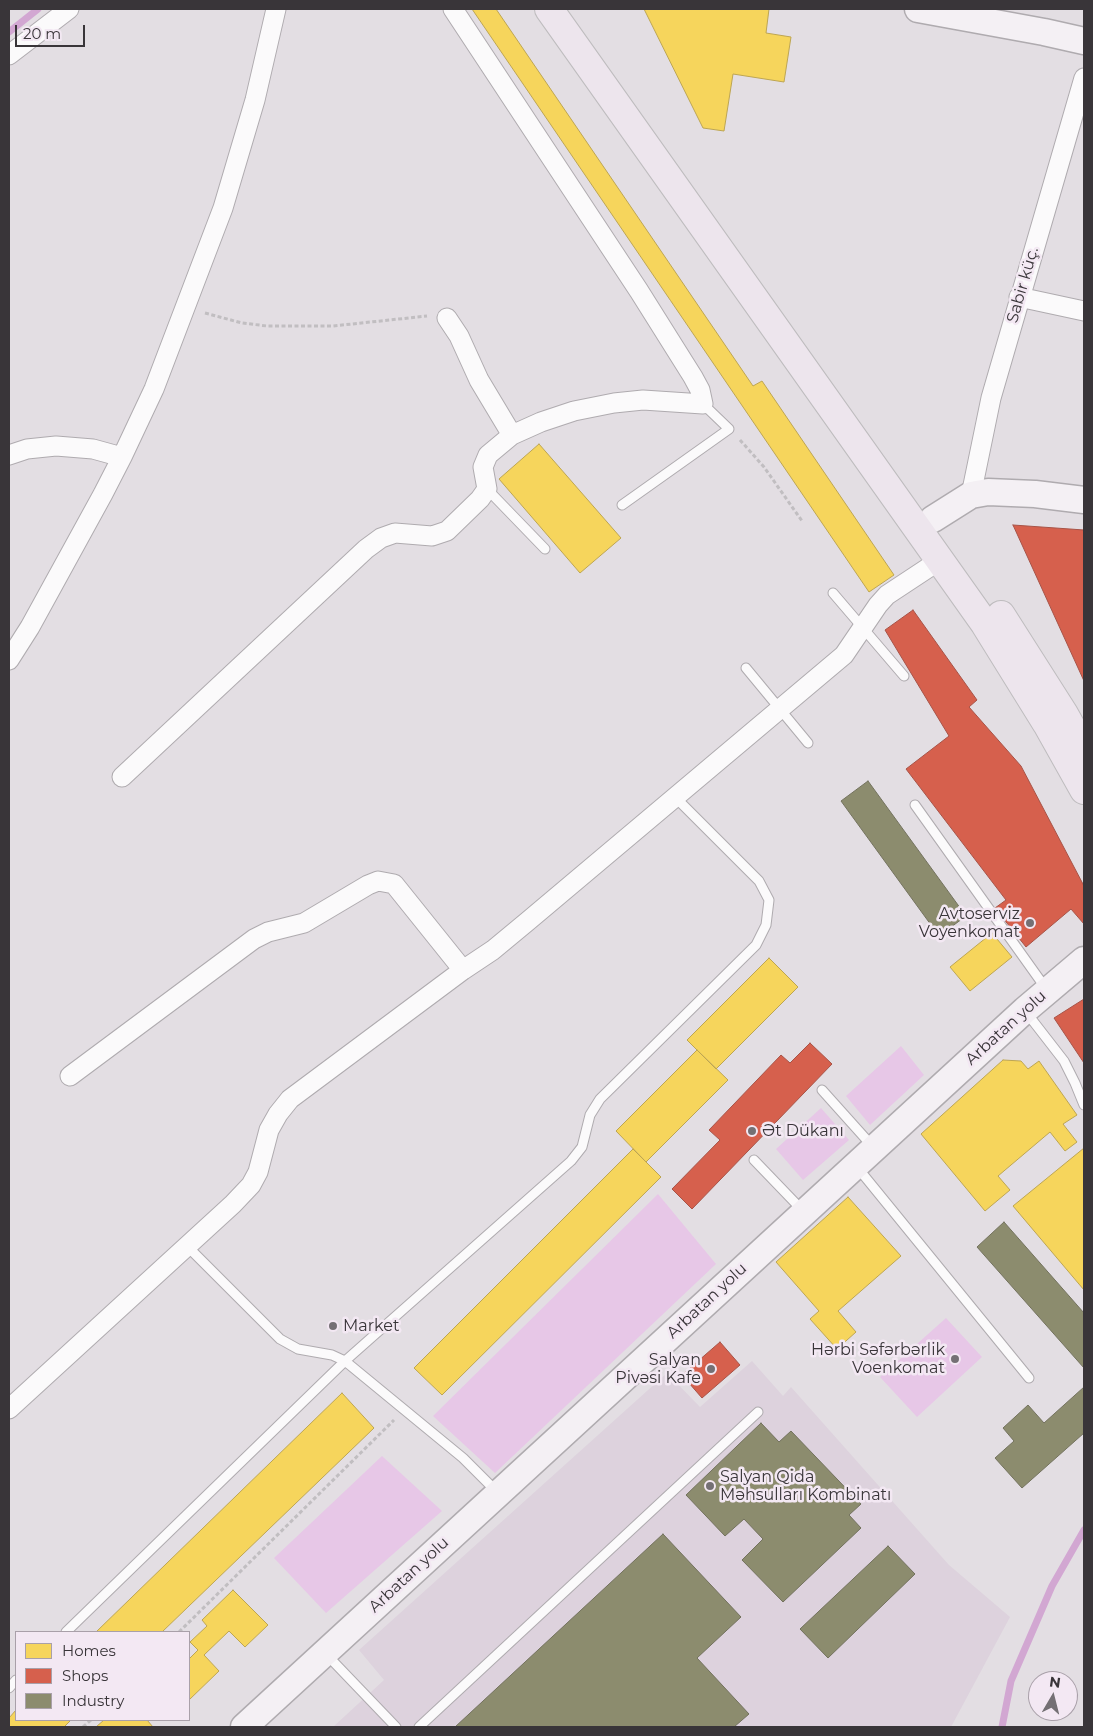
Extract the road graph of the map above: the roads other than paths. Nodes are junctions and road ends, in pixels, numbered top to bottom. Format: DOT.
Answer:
graph roads {
  1 [pos="69,9"];
  2 [pos="276,9"];
  3 [pos="453,9"];
  4 [pos="549,9"];
  5 [pos="571,9"];
  6 [pos="918,9"];
  7 [pos="1084,41"];
  8 [pos="9,55"];
  9 [pos="1084,78"];
  10 [pos="1019,297"];
  11 [pos="1084,311"];
  12 [pos="447,318"];
  13 [pos="703,404"];
  14 [pos="512,436"];
  15 [pos="9,455"];
  16 [pos="122,457"];
  17 [pos="487,489"];
  18 [pos="971,495"];
  19 [pos="1084,500"];
  20 [pos="622,505"];
  21 [pos="933,518"];
  22 [pos="545,549"];
  23 [pos="940,560"];
  24 [pos="834,593"];
  25 [pos="862,629"];
  26 [pos="9,660"];
  27 [pos="746,668"];
  28 [pos="904,676"];
  29 [pos="779,710"];
  30 [pos="808,743"];
  31 [pos="1084,750"];
  32 [pos="122,777"];
  33 [pos="1084,790"];
  34 [pos="675,797"];
  35 [pos="915,806"];
  36 [pos="1084,960"];
  37 [pos="463,970"];
  38 [pos="1047,991"];
  39 [pos="1025,1010"];
  40 [pos="70,1076"];
  41 [pos="822,1090"];
  42 [pos="1084,1106"];
  43 [pos="864,1156"];
  44 [pos="754,1160"];
  45 [pos="804,1212"];
  46 [pos="187,1246"];
  47 [pos="344,1361"];
  48 [pos="1029,1378"];
  49 [pos="9,1409"];
  50 [pos="758,1412"];
  51 [pos="498,1493"];
  52 [pos="67,1631"];
  53 [pos="325,1653"];
  54 [pos="248,1726"];
  55 [pos="396,1727"];
  56 [pos="419,1727"];
  1 -- 8 [label="street"];
  2 -- 16 [label="street"];
  3 -- 13 [label="street"];
  4 -- 23 [label="main road"];
  5 -- 21 [label="main road"];
  6 -- 7 [label="main road"];
  9 -- 10 [label="street, Sabir küç."];
  10 -- 11 [label="street"];
  10 -- 18 [label="street, Sabir küç."];
  12 -- 14 [label="street"];
  13 -- 14 [label="street"];
  13 -- 20 [label="lane"];
  14 -- 17 [label="street"];
  15 -- 16 [label="street"];
  16 -- 26 [label="street"];
  17 -- 22 [label="lane"];
  17 -- 32 [label="street"];
  18 -- 19 [label="main road"];
  18 -- 21 [label="main road"];
  21 -- 31 [label="main road"];
  23 -- 25 [label="street"];
  23 -- 33 [label="main road"];
  24 -- 25 [label="lane"];
  25 -- 28 [label="lane"];
  25 -- 29 [label="street"];
  27 -- 29 [label="lane"];
  29 -- 30 [label="lane"];
  29 -- 34 [label="street"];
  34 -- 37 [label="street"];
  34 -- 47 [label="lane"];
  35 -- 38 [label="lane"];
  36 -- 38 [label="main road, Arbatan yolu"];
  37 -- 40 [label="street"];
  37 -- 46 [label="street"];
  38 -- 39 [label="main road, Arbatan yolu"];
  39 -- 42 [label="lane"];
  39 -- 43 [label="main road, Arbatan yolu"];
  41 -- 43 [label="lane"];
  43 -- 45 [label="main road, Arbatan yolu"];
  43 -- 48 [label="lane"];
  44 -- 45 [label="lane"];
  45 -- 51 [label="main road, Arbatan yolu"];
  46 -- 47 [label="lane"];
  46 -- 49 [label="street"];
  47 -- 51 [label="lane"];
  47 -- 52 [label="lane"];
  50 -- 56 [label="lane"];
  51 -- 53 [label="main road, Arbatan yolu"];
  53 -- 54 [label="main road, Arbatan yolu"];
  53 -- 55 [label="lane"];
}
